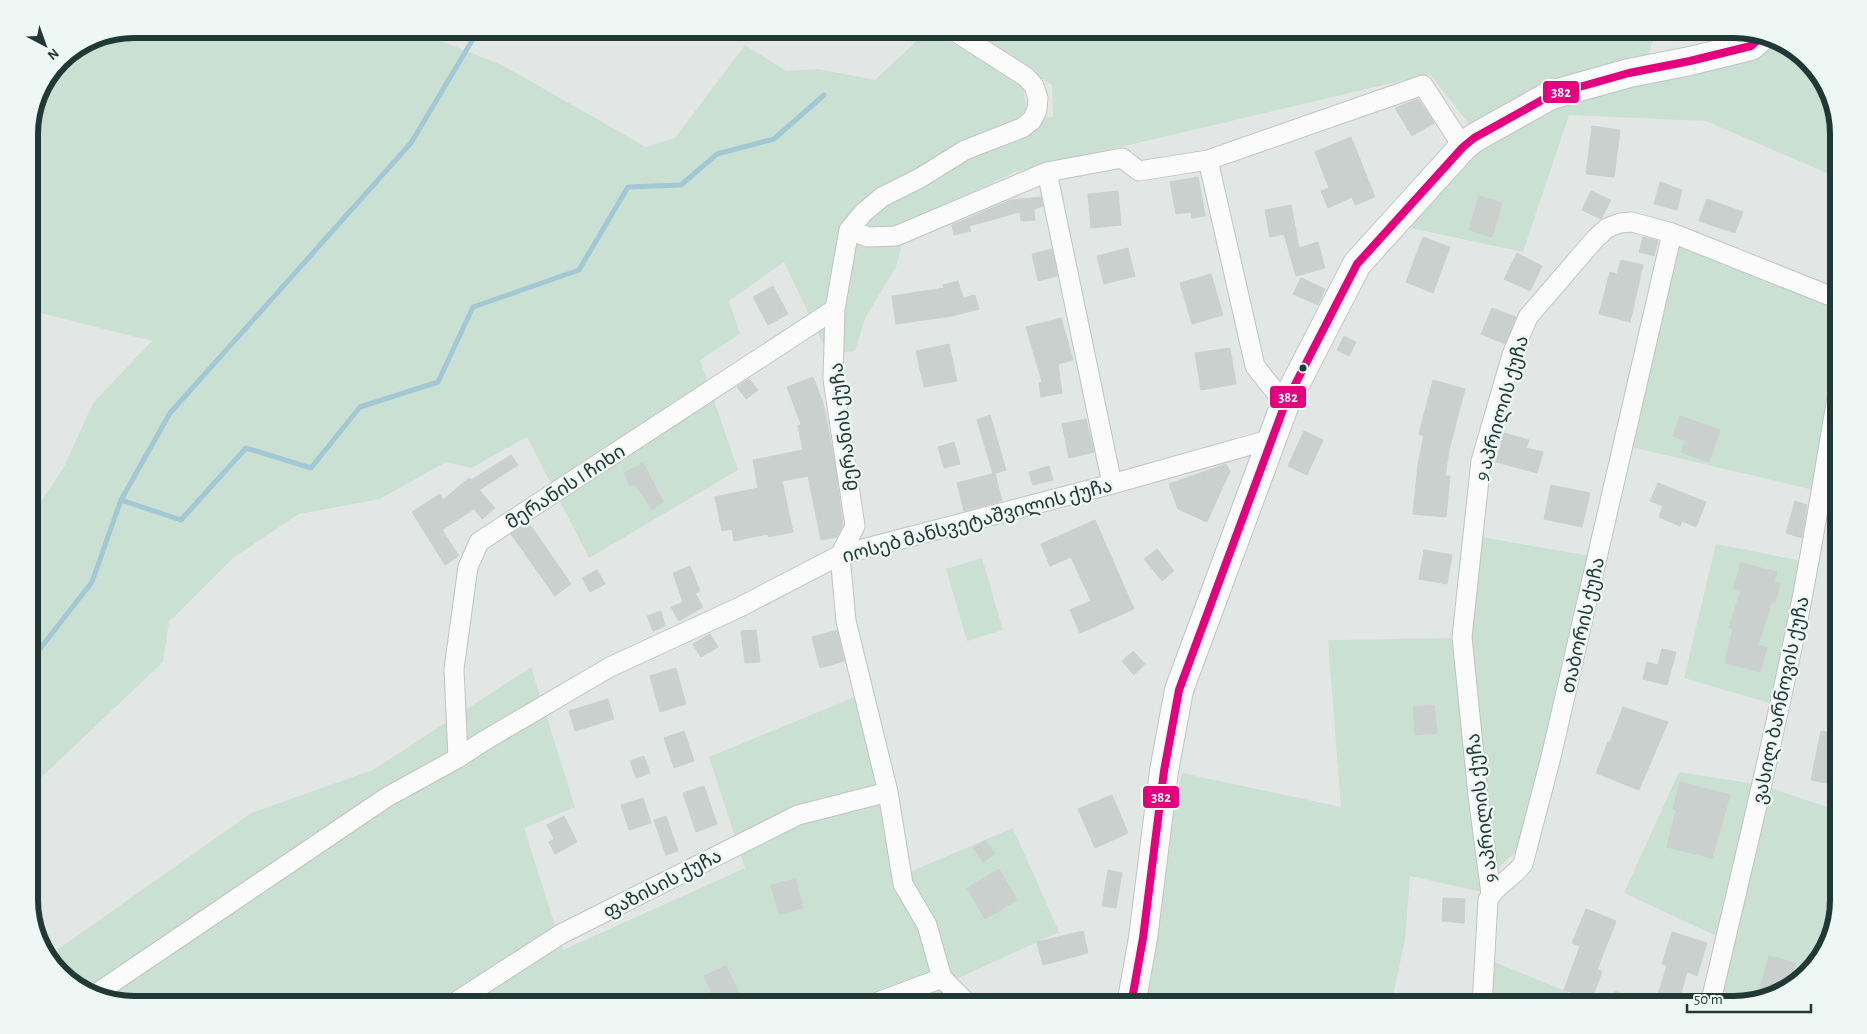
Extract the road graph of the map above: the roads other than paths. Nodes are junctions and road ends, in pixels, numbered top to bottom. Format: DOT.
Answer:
graph roads {
  1 [pos="964,38"];
  2 [pos="1757,41"];
  3 [pos="1463,147"];
  4 [pos="1208,160"];
  5 [pos="1047,172"];
  6 [pos="849,230"];
  7 [pos="1672,233"];
  8 [pos="1829,296"];
  9 [pos="835,309"];
  10 [pos="1285,404"];
  11 [pos="1272,439"];
  12 [pos="1829,446"];
  13 [pos="1112,484"];
  14 [pos="840,555"];
  15 [pos="458,758"];
  16 [pos="888,792"];
  17 [pos="1491,894"];
  18 [pos="942,978"];
  19 [pos="101,990"];
  20 [pos="465,996"];
  21 [pos="894,996"];
  22 [pos="960,996"];
  23 [pos="1133,996"];
  24 [pos="1483,996"];
  25 [pos="1712,996"];
  1 -- 6 [label="street"];
  2 -- 3 [label="main road"];
  3 -- 4 [label="street"];
  3 -- 10 [label="main road"];
  4 -- 5 [label="street"];
  4 -- 10 [label="street"];
  5 -- 6 [label="street"];
  5 -- 13 [label="street"];
  6 -- 9 [label="street, მერანის ქუჩა"];
  7 -- 8 [label="street, 9 აპრილის ქუჩა"];
  7 -- 17 [label="street, თაბორის ქუჩა"];
  7 -- 17 [label="street, 9 აპრილის ქუჩა"];
  9 -- 14 [label="street, მერანის ქუჩა"];
  9 -- 15 [label="street, მერანის I ჩიხი"];
  10 -- 11 [label="main road"];
  11 -- 13 [label="street, იოსებ მანსვეტაშვილის ქუჩა"];
  11 -- 23 [label="main road"];
  12 -- 25 [label="street, ვასილ ბარნოვის ქუჩა"];
  13 -- 14 [label="street, იოსებ მანსვეტაშვილის ქუჩა"];
  14 -- 15 [label="street, იოსებ მანსვეტაშვილის ქუჩა"];
  14 -- 16 [label="street"];
  15 -- 19 [label="street, იოსებ მანსვეტაშვილის ქუჩა"];
  16 -- 18 [label="street"];
  16 -- 20 [label="street, ფაზისის ქუჩა"];
  17 -- 24 [label="street"];
  18 -- 21 [label="street"];
  18 -- 22 [label="street"];
}
